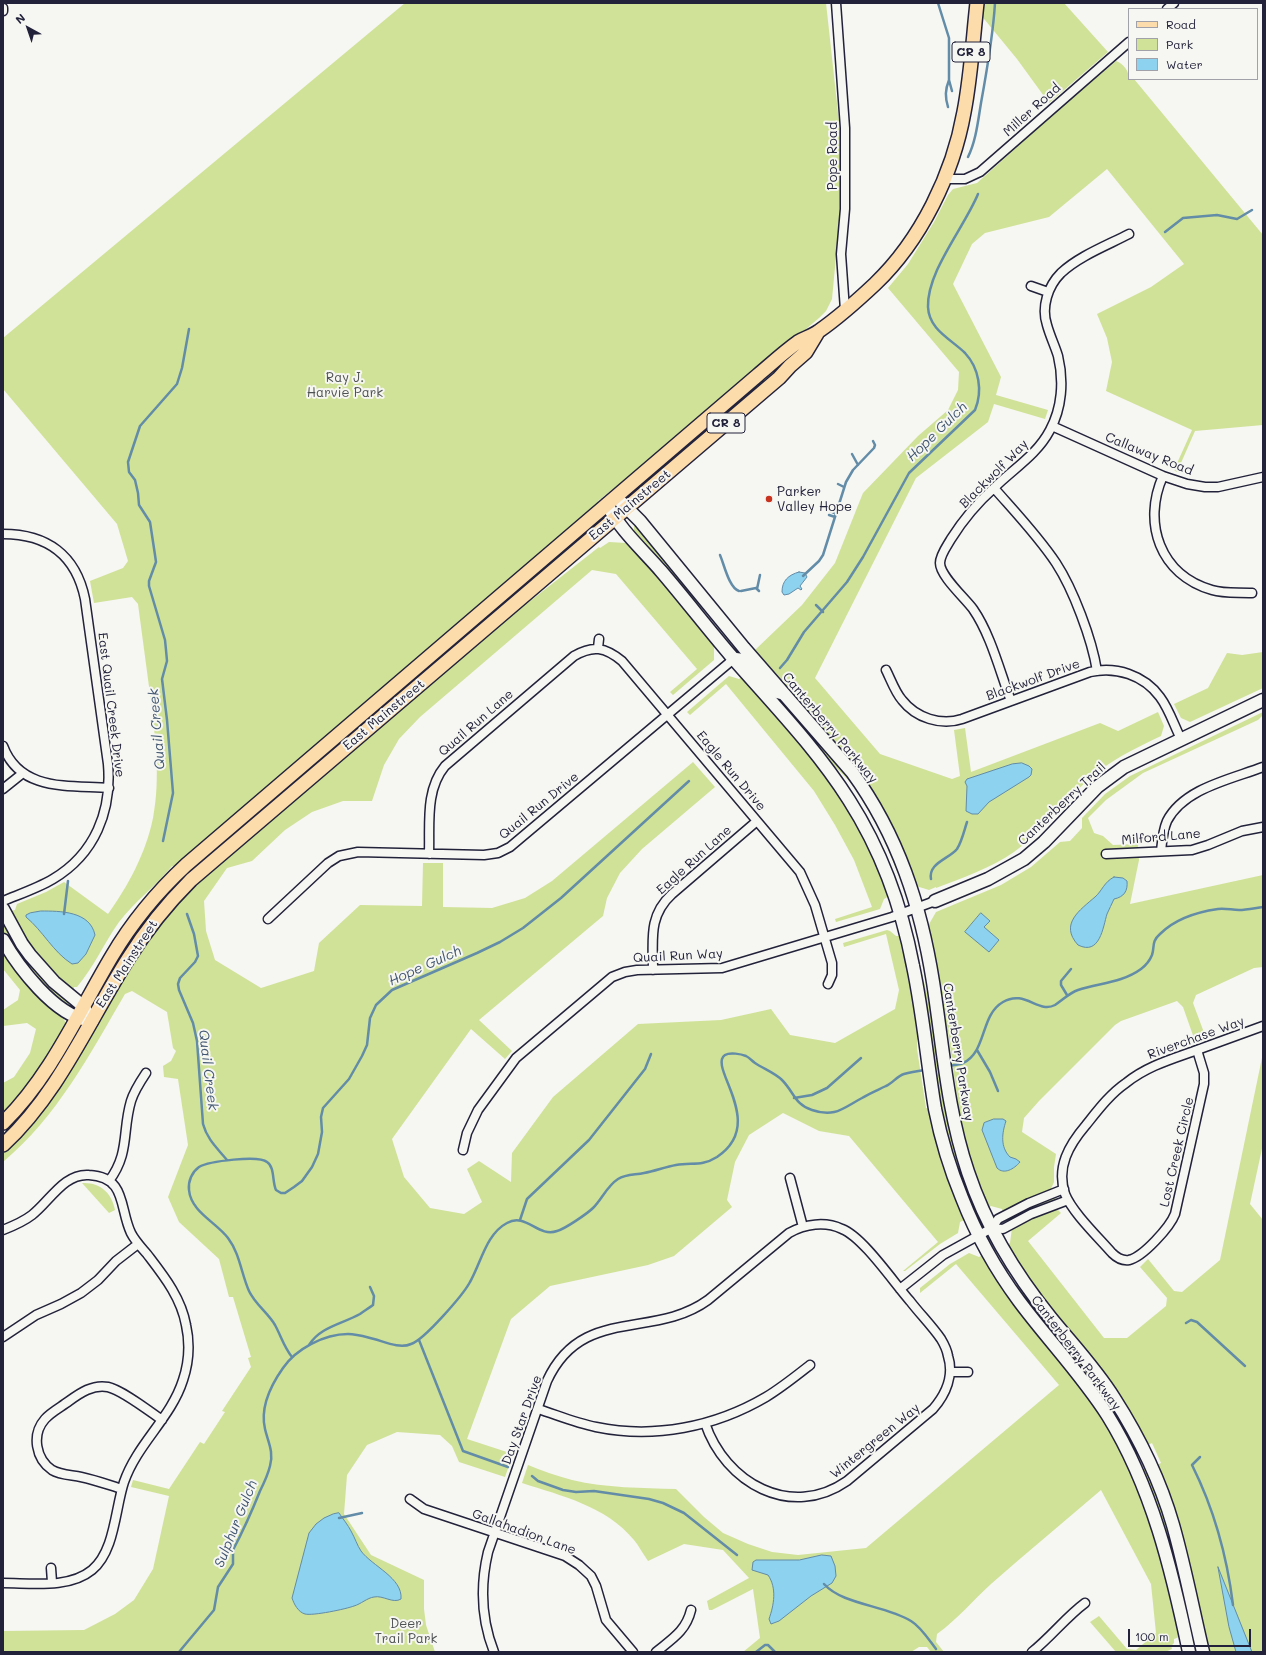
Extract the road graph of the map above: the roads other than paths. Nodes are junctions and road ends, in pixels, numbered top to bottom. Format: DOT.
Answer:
graph roads {
  1 [pos="836,3"];
  2 [pos="977,3"];
  3 [pos="1128,43"];
  4 [pos="944,179"];
  5 [pos="1129,234"];
  6 [pos="1031,286"];
  7 [pos="1048,292"];
  8 [pos="845,310"];
  9 [pos="818,332"];
  10 [pos="1052,426"];
  11 [pos="1163,476"];
  12 [pos="1263,477"];
  13 [pos="994,488"];
  14 [pos="612,501"];
  15 [pos="628,507"];
  16 [pos="614,519"];
  17 [pos="3,534"];
  18 [pos="1252,592"];
  19 [pos="599,639"];
  20 [pos="598,648"];
  21 [pos="733,658"];
  22 [pos="886,670"];
  23 [pos="1097,671"];
  24 [pos="786,697"];
  25 [pos="1263,700"];
  26 [pos="1011,701"];
  27 [pos="667,714"];
  28 [pos="1181,739"];
  29 [pos="3,746"];
  30 [pos="1263,768"];
  31 [pos="22,773"];
  32 [pos="109,788"];
  33 [pos="3,789"];
  34 [pos="757,821"];
  35 [pos="1263,827"];
  36 [pos="1161,851"];
  37 [pos="429,854"];
  38 [pos="1106,854"];
  39 [pos="935,901"];
  40 [pos="3,902"];
  41 [pos="917,907"];
  42 [pos="3,909"];
  43 [pos="900,914"];
  44 [pos="268,919"];
  45 [pos="825,937"];
  46 [pos="3,940"];
  47 [pos="653,970"];
  48 [pos="828,984"];
  49 [pos="83,1006"];
  50 [pos="76,1018"];
  51 [pos="92,1021"];
  52 [pos="1263,1026"];
  53 [pos="1197,1050"];
  54 [pos="146,1073"];
  55 [pos="3,1123"];
  56 [pos="3,1145"];
  57 [pos="463,1150"];
  58 [pos="790,1178"];
  59 [pos="109,1181"];
  60 [pos="1064,1189"];
  61 [pos="1068,1200"];
  62 [pos="804,1227"];
  63 [pos="992,1228"];
  64 [pos="3,1230"];
  65 [pos="979,1235"];
  66 [pos="138,1244"];
  67 [pos="900,1289"];
  68 [pos="3,1337"];
  69 [pos="810,1365"];
  70 [pos="950,1372"];
  71 [pos="968,1372"];
  72 [pos="538,1409"];
  73 [pos="162,1420"];
  74 [pos="705,1423"];
  75 [pos="122,1489"];
  76 [pos="410,1498"];
  77 [pos="494,1533"];
  78 [pos="51,1568"];
  79 [pos="52,1582"];
  80 [pos="3,1583"];
  81 [pos="1085,1603"];
  82 [pos="691,1610"];
  83 [pos="1200,1651"];
  84 [pos="494,1652"];
  85 [pos="633,1652"];
  86 [pos="656,1652"];
  87 [pos="1032,1652"];
  88 [pos="1189,1652"];
  1 -- 8 [label="street, Pope Road"];
  2 -- 4 [label="main road, CR 8"];
  3 -- 4 [label="street, Miller Road"];
  4 -- 8 [label="main road, East Mainstreet / CR 8"];
  5 -- 7 [label="street, Blackwolf Way"];
  6 -- 7 [label="street"];
  7 -- 10 [label="street, Blackwolf Way"];
  8 -- 9 [label="main road, East Mainstreet / CR 8"];
  9 -- 14 [label="main road, East Mainstreet / CR 8"];
  9 -- 15 [label="main road, East Mainstreet / CR 8"];
  10 -- 11 [label="street, Callaway Road"];
  10 -- 13 [label="street, Blackwolf Way"];
  11 -- 12 [label="street, Callaway Road"];
  11 -- 18 [label="street"];
  13 -- 23 [label="street"];
  13 -- 26 [label="street, Blackwolf Way"];
  14 -- 15 [label="street, Canterberry Parkway"];
  14 -- 16 [label="street, Canterberry Parkway"];
  14 -- 49 [label="main road, East Mainstreet"];
  15 -- 16 [label="main road, East Mainstreet"];
  15 -- 24 [label="street, Canterberry Parkway"];
  16 -- 21 [label="street, Canterberry Parkway"];
  16 -- 51 [label="main road, East Mainstreet"];
  17 -- 32 [label="street, East Quail Creek Drive"];
  19 -- 20 [label="street"];
  20 -- 27 [label="street, Eagle Run Drive"];
  20 -- 37 [label="street, Quail Run Lane"];
  21 -- 24 [label="street"];
  21 -- 27 [label="street, Quail Run Drive"];
  21 -- 43 [label="street, Canterberry Parkway"];
  22 -- 26 [label="street, Blackwolf Drive"];
  23 -- 26 [label="street, Blackwolf Drive"];
  23 -- 28 [label="street, Blackwolf Drive"];
  24 -- 41 [label="street, Canterberry Parkway"];
  25 -- 28 [label="street, Canterberry Trail"];
  27 -- 34 [label="street, Eagle Run Drive"];
  27 -- 37 [label="street, Quail Run Drive"];
  28 -- 39 [label="street, Canterberry Trail"];
  29 -- 31 [label="street"];
  30 -- 36 [label="street"];
  31 -- 32 [label="street"];
  31 -- 33 [label="street"];
  32 -- 40 [label="street, East Quail Creek Drive"];
  34 -- 45 [label="street, Eagle Run Drive"];
  34 -- 47 [label="street, Eagle Run Lane"];
  35 -- 36 [label="street, Milford Lane"];
  36 -- 38 [label="street, Milford Lane"];
  37 -- 44 [label="street, Quail Run Drive"];
  39 -- 41 [label="street, Canterberry Trail"];
  41 -- 43 [label="street, Canterberry Trail"];
  41 -- 63 [label="street, Canterberry Parkway"];
  42 -- 49 [label="street"];
  43 -- 45 [label="street, Quail Run Way"];
  43 -- 65 [label="street, Canterberry Parkway"];
  45 -- 47 [label="street, Quail Run Way"];
  45 -- 48 [label="street, Eagle Run Drive"];
  46 -- 50 [label="street"];
  47 -- 57 [label="street, Quail Run Way"];
  49 -- 50 [label="main road, East Mainstreet"];
  49 -- 51 [label="street"];
  50 -- 51 [label="street"];
  50 -- 55 [label="main road, East Mainstreet"];
  51 -- 56 [label="main road, East Mainstreet"];
  52 -- 53 [label="street, Riverchase Way"];
  53 -- 60 [label="street, Riverchase Way"];
  53 -- 61 [label="street, Lost Creek Circle"];
  54 -- 59 [label="street"];
  58 -- 62 [label="street"];
  59 -- 64 [label="street"];
  59 -- 66 [label="street"];
  60 -- 61 [label="street, Lost Creek Circle"];
  60 -- 63 [label="street"];
  61 -- 63 [label="street"];
  62 -- 67 [label="street, Day Star Drive"];
  62 -- 72 [label="street, Day Star Drive"];
  63 -- 65 [label="street"];
  63 -- 83 [label="street, Canterberry Parkway"];
  65 -- 67 [label="street"];
  65 -- 88 [label="street, Canterberry Parkway"];
  66 -- 68 [label="street"];
  66 -- 73 [label="street"];
  67 -- 70 [label="street, Day Star Drive"];
  69 -- 74 [label="street"];
  70 -- 71 [label="street"];
  70 -- 74 [label="street, Wintergreen Way"];
  72 -- 74 [label="street"];
  72 -- 77 [label="street, Day Star Drive"];
  73 -- 75 [label="street"];
  73 -- 75 [label="street"];
  75 -- 79 [label="street"];
  76 -- 77 [label="street, Gallahadion Lane"];
  77 -- 84 [label="street, Day Star Drive"];
  77 -- 85 [label="street, Gallahadion Lane"];
  78 -- 79 [label="street"];
  79 -- 80 [label="street"];
  81 -- 87 [label="street"];
  82 -- 86 [label="street"];
}
